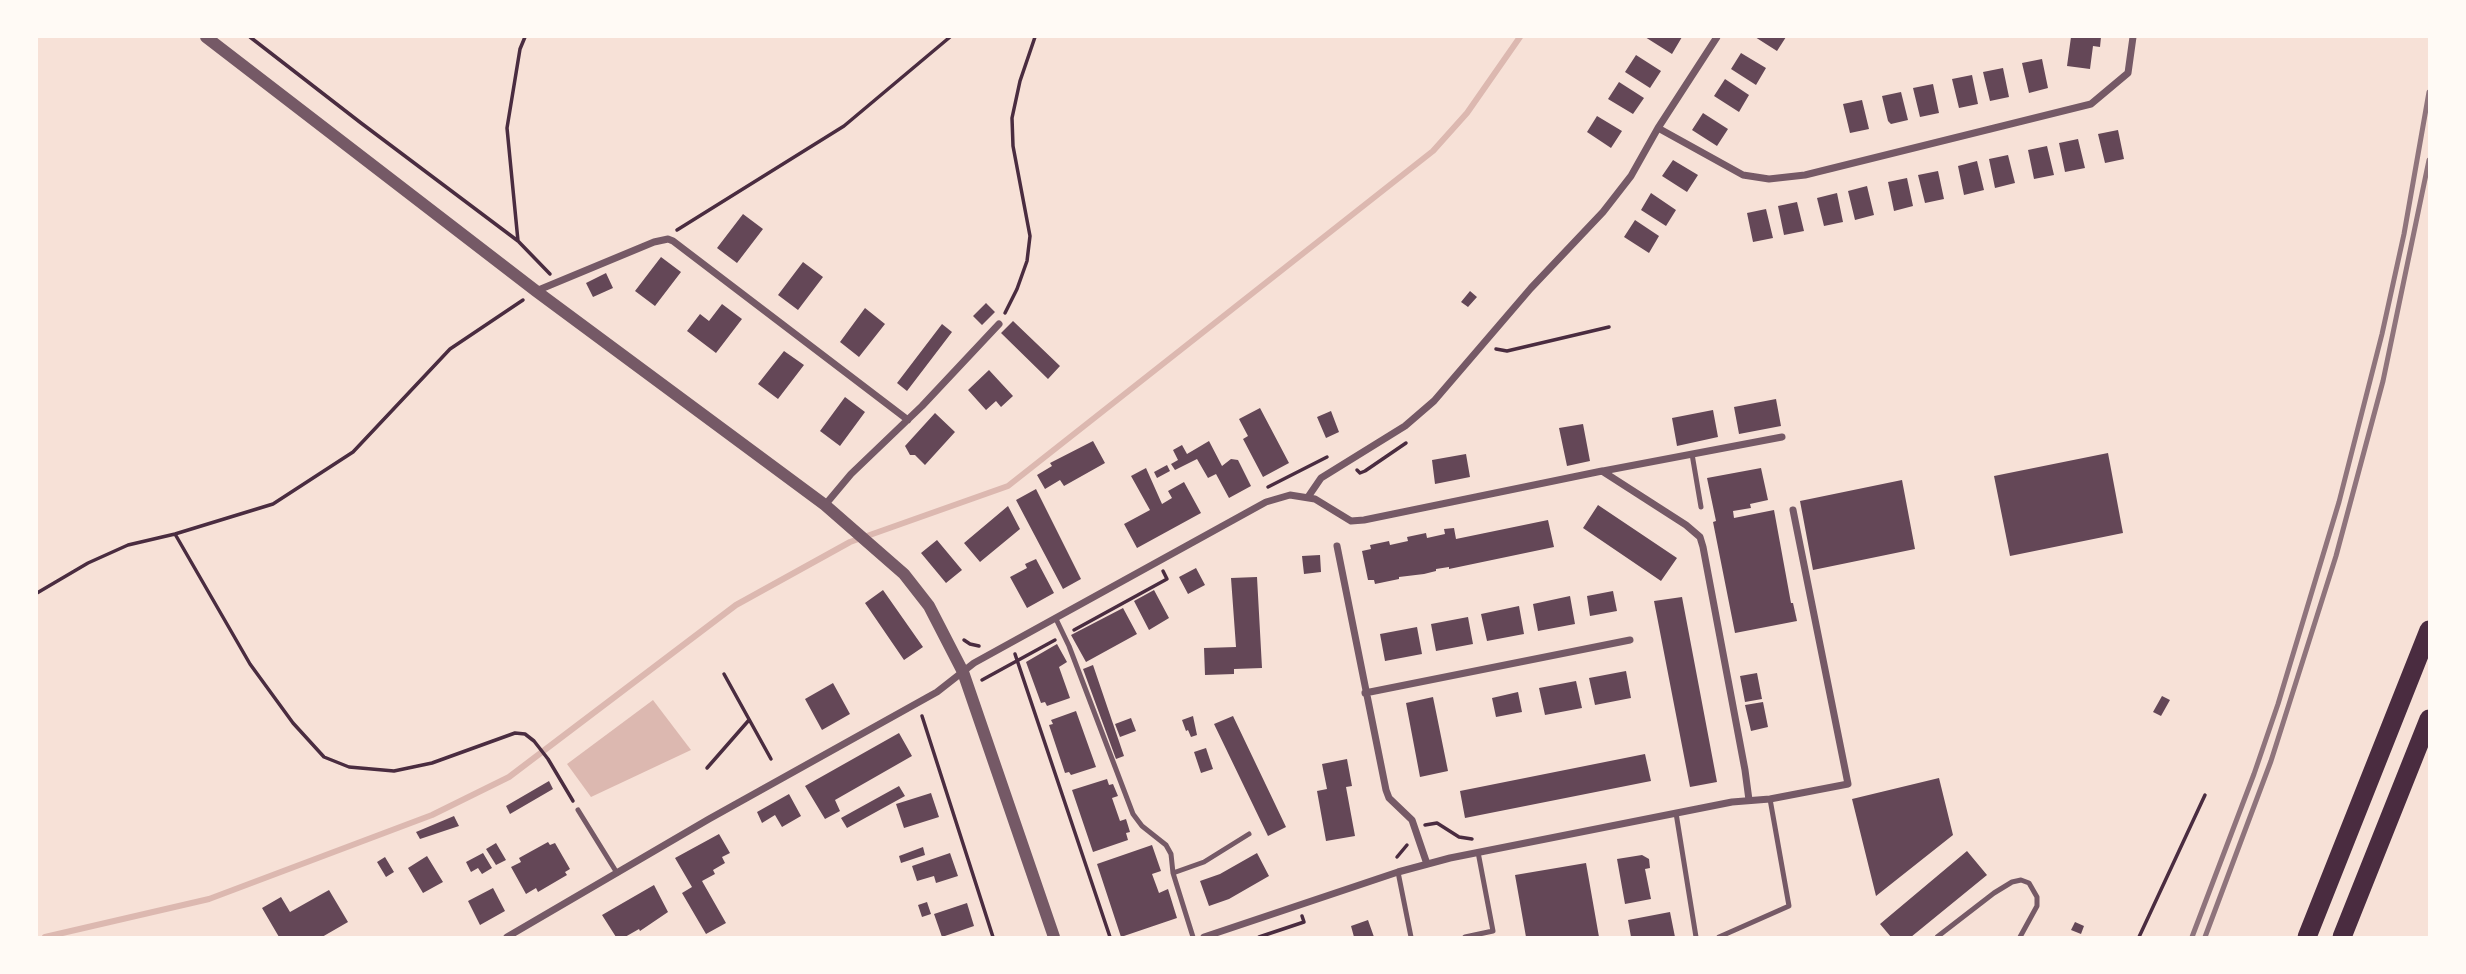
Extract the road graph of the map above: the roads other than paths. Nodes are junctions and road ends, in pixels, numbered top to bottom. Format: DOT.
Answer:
graph roads {
  1 [pos="206,37"];
  2 [pos="1717,37"];
  3 [pos="2133,37"];
  4 [pos="1658,128"];
  5 [pos="536,291"];
  6 [pos="999,324"];
  7 [pos="908,420"];
  8 [pos="1782,436"];
  9 [pos="1692,454"];
  10 [pos="1602,471"];
  11 [pos="1308,497"];
  12 [pos="825,505"];
  13 [pos="1701,507"];
  14 [pos="1793,510"];
  15 [pos="1337,546"];
  16 [pos="1056,619"];
  17 [pos="2429,630"];
  18 [pos="1630,640"];
  19 [pos="963,672"];
  20 [pos="1365,692"];
  21 [pos="2429,719"];
  22 [pos="1770,799"];
  23 [pos="1749,800"];
  24 [pos="578,810"];
  25 [pos="1676,813"];
  26 [pos="1249,834"];
  27 [pos="1478,852"];
  28 [pos="1427,864"];
  29 [pos="1398,872"];
  30 [pos="617,873"];
  31 [pos="1173,873"];
  32 [pos="507,937"];
  33 [pos="1054,937"];
  34 [pos="1193,937"];
  35 [pos="1205,937"];
  36 [pos="1411,937"];
  37 [pos="1465,937"];
  38 [pos="1696,937"];
  39 [pos="1719,937"];
  40 [pos="1937,937"];
  41 [pos="2020,937"];
  42 [pos="2307,937"];
  43 [pos="2342,937"];
  1 -- 5 [label="street"];
  2 -- 4 [label="street"];
  3 -- 4 [label="street"];
  4 -- 11 [label="street"];
  5 -- 7 [label="street"];
  5 -- 12 [label="street"];
  6 -- 7 [label="street"];
  7 -- 12 [label="street"];
  8 -- 9 [label="street"];
  9 -- 10 [label="street"];
  9 -- 13 [label="lane"];
  10 -- 11 [label="street"];
  10 -- 23 [label="street"];
  11 -- 16 [label="street"];
  12 -- 19 [label="street"];
  14 -- 22 [label="street"];
  15 -- 20 [label="street"];
  16 -- 19 [label="street"];
  16 -- 31 [label="lane"];
  17 -- 42 [label="highway"];
  18 -- 20 [label="street"];
  19 -- 30 [label="street"];
  19 -- 33 [label="street"];
  20 -- 28 [label="street"];
  21 -- 43 [label="highway"];
  22 -- 23 [label="street"];
  22 -- 39 [label="lane"];
  23 -- 25 [label="street"];
  24 -- 30 [label="lane"];
  25 -- 27 [label="street"];
  25 -- 38 [label="lane"];
  26 -- 31 [label="lane"];
  27 -- 28 [label="street"];
  27 -- 37 [label="lane"];
  28 -- 29 [label="street"];
  29 -- 35 [label="street"];
  29 -- 36 [label="lane"];
  30 -- 32 [label="street"];
  31 -- 34 [label="lane"];
  40 -- 41 [label="lane"];
}
